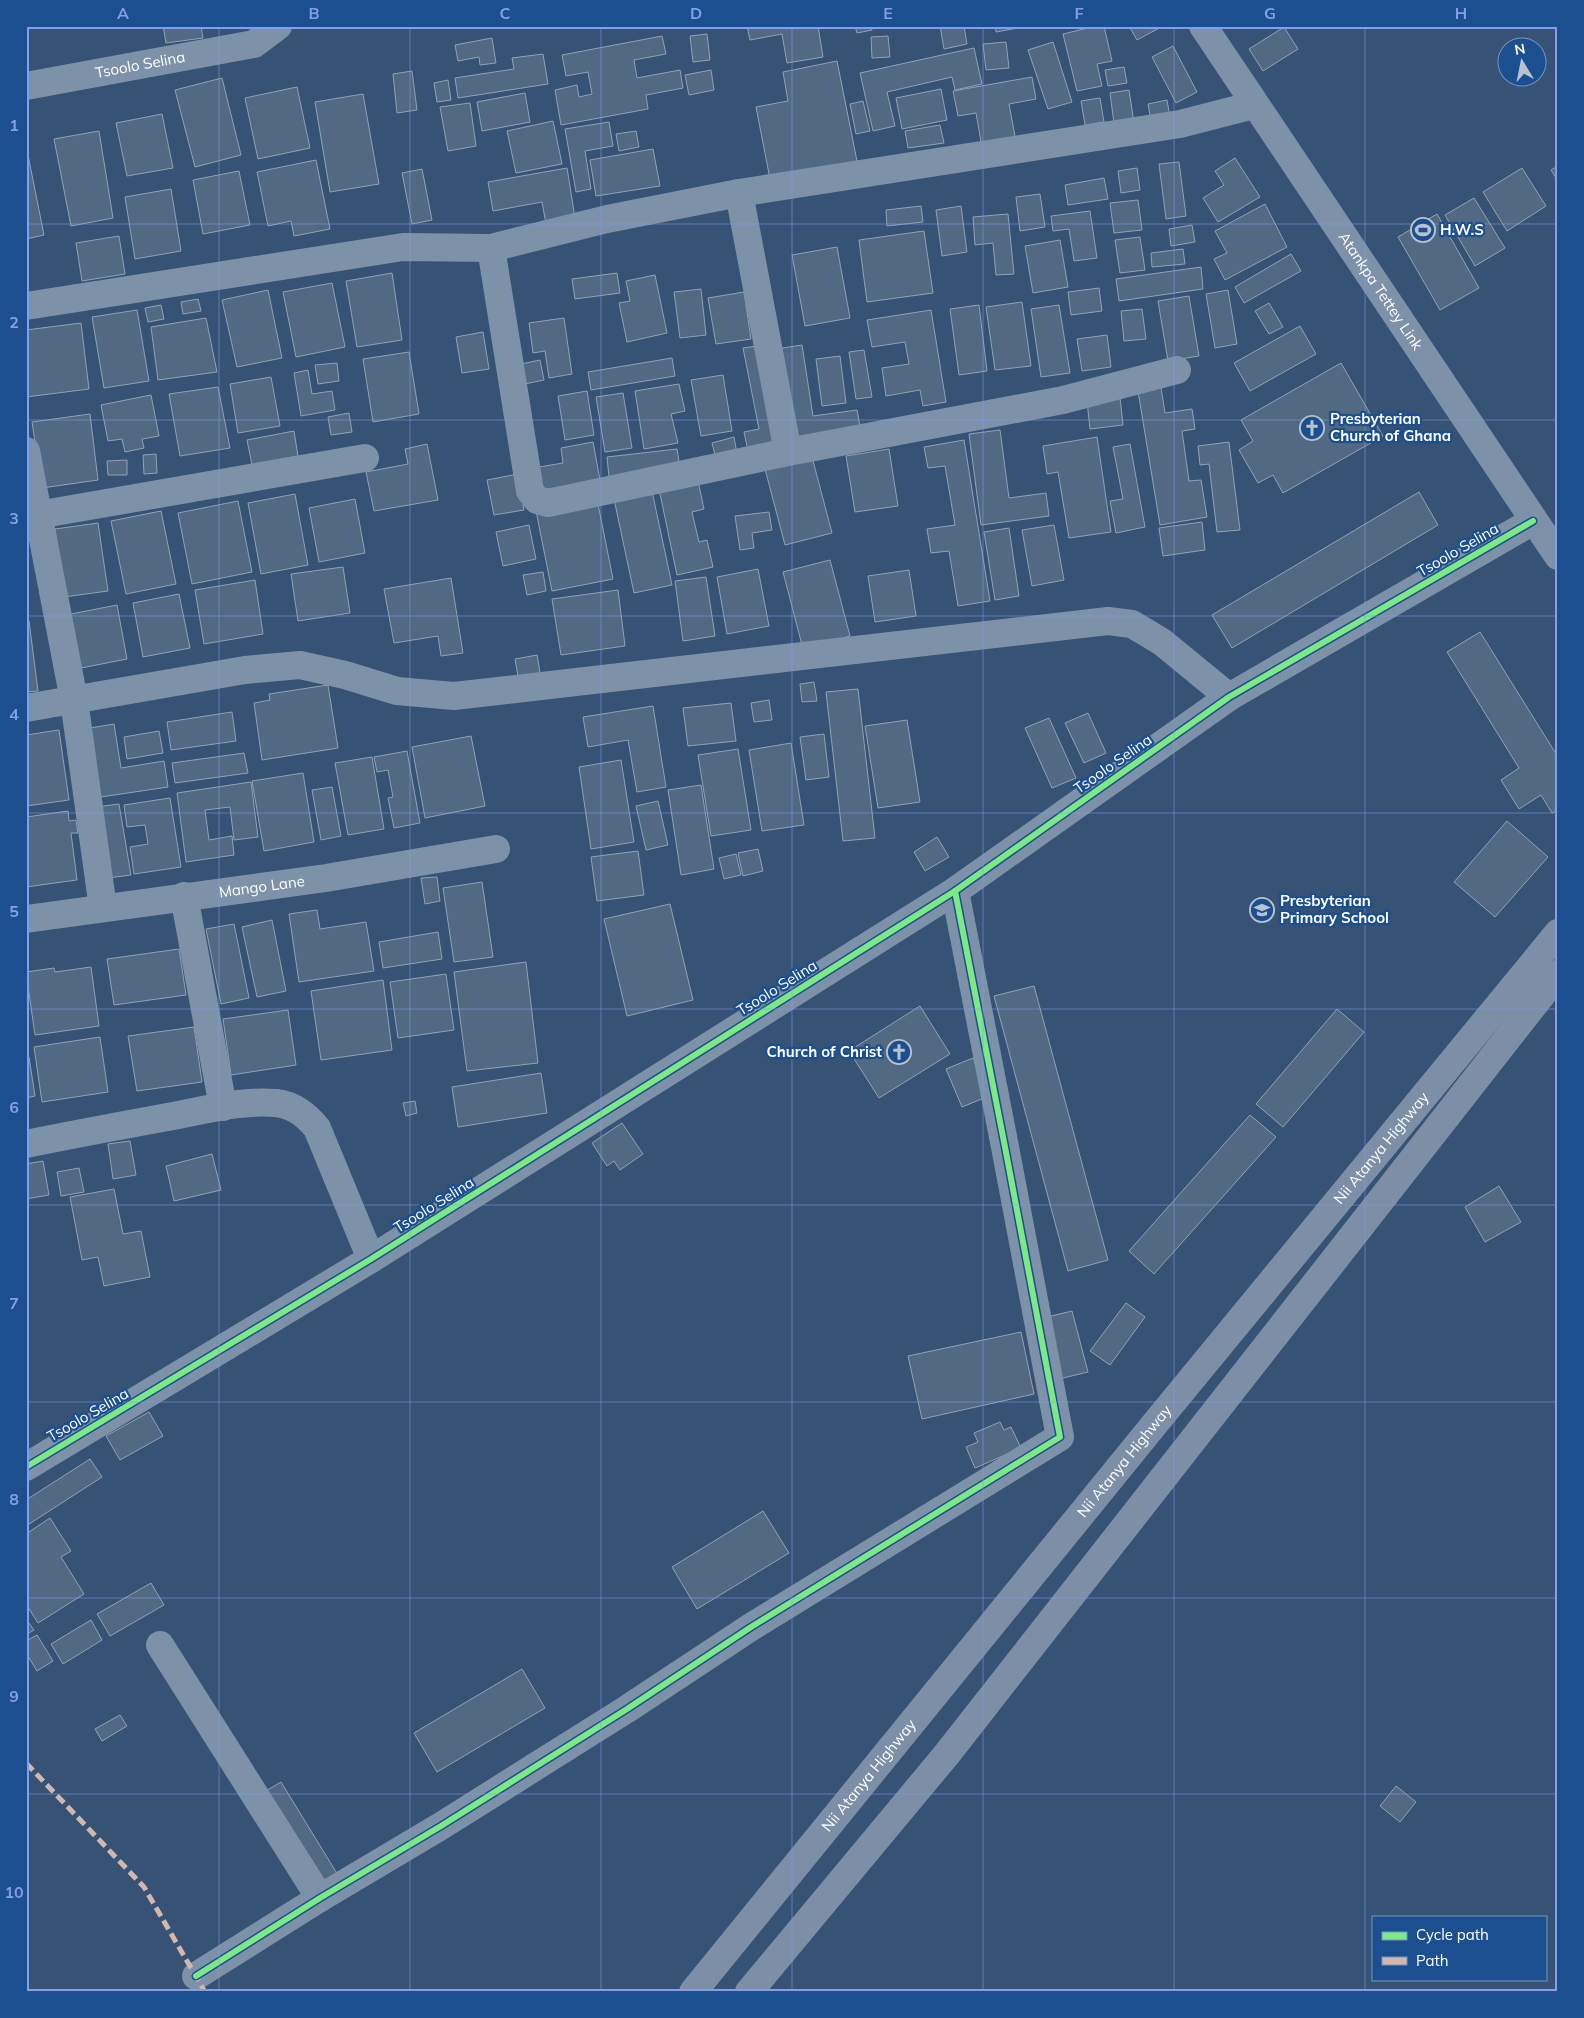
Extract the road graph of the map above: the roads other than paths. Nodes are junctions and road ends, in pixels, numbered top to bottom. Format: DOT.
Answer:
graph roads {
  1 [pos="278,26"];
  2 [pos="1203,26"];
  3 [pos="26,86"];
  4 [pos="1254,104"];
  5 [pos="739,193"];
  6 [pos="491,248"];
  7 [pos="26,306"];
  8 [pos="1177,370"];
  9 [pos="26,451"];
  10 [pos="788,452"];
  11 [pos="365,458"];
  12 [pos="33,516"];
  13 [pos="1534,521"];
  14 [pos="1558,556"];
  15 [pos="1228,697"];
  16 [pos="74,700"];
  17 [pos="26,708"];
  18 [pos="496,849"];
  19 [pos="955,891"];
  20 [pos="184,896"];
  21 [pos="103,908"];
  22 [pos="26,919"];
  23 [pos="1558,934"];
  24 [pos="1558,974"];
  25 [pos="223,1107"];
  26 [pos="26,1144"];
  27 [pos="371,1259"];
  28 [pos="26,1467"];
  29 [pos="160,1645"];
  30 [pos="320,1898"];
  31 [pos="196,1976"];
  32 [pos="693,1992"];
  33 [pos="749,1992"];
  1 -- 3 [label="street, Tsoolo Selina"];
  2 -- 4 [label="street, Atankpa Tettey Link"];
  4 -- 5 [label="street"];
  4 -- 13 [label="street, Atankpa Tettey Link"];
  5 -- 6 [label="street"];
  5 -- 10 [label="street"];
  6 -- 7 [label="street"];
  6 -- 10 [label="street"];
  8 -- 10 [label="street"];
  9 -- 12 [label="street"];
  11 -- 12 [label="street"];
  12 -- 16 [label="street"];
  13 -- 14 [label="street, Atankpa Tettey Link"];
  13 -- 15 [label="street, Tsoolo Selina"];
  15 -- 16 [label="street"];
  15 -- 19 [label="street, Tsoolo Selina"];
  16 -- 17 [label="street"];
  16 -- 21 [label="street"];
  18 -- 20 [label="street, Mango Lane"];
  19 -- 27 [label="street, Tsoolo Selina"];
  19 -- 30 [label="street"];
  20 -- 21 [label="street, Mango Lane"];
  20 -- 25 [label="street"];
  21 -- 22 [label="street, Mango Lane"];
  23 -- 32 [label="main road, Nii Atanya Highway"];
  24 -- 33 [label="main road"];
  25 -- 26 [label="street"];
  25 -- 27 [label="street"];
  27 -- 28 [label="street, Tsoolo Selina"];
  29 -- 30 [label="street"];
  30 -- 31 [label="street"];
}
